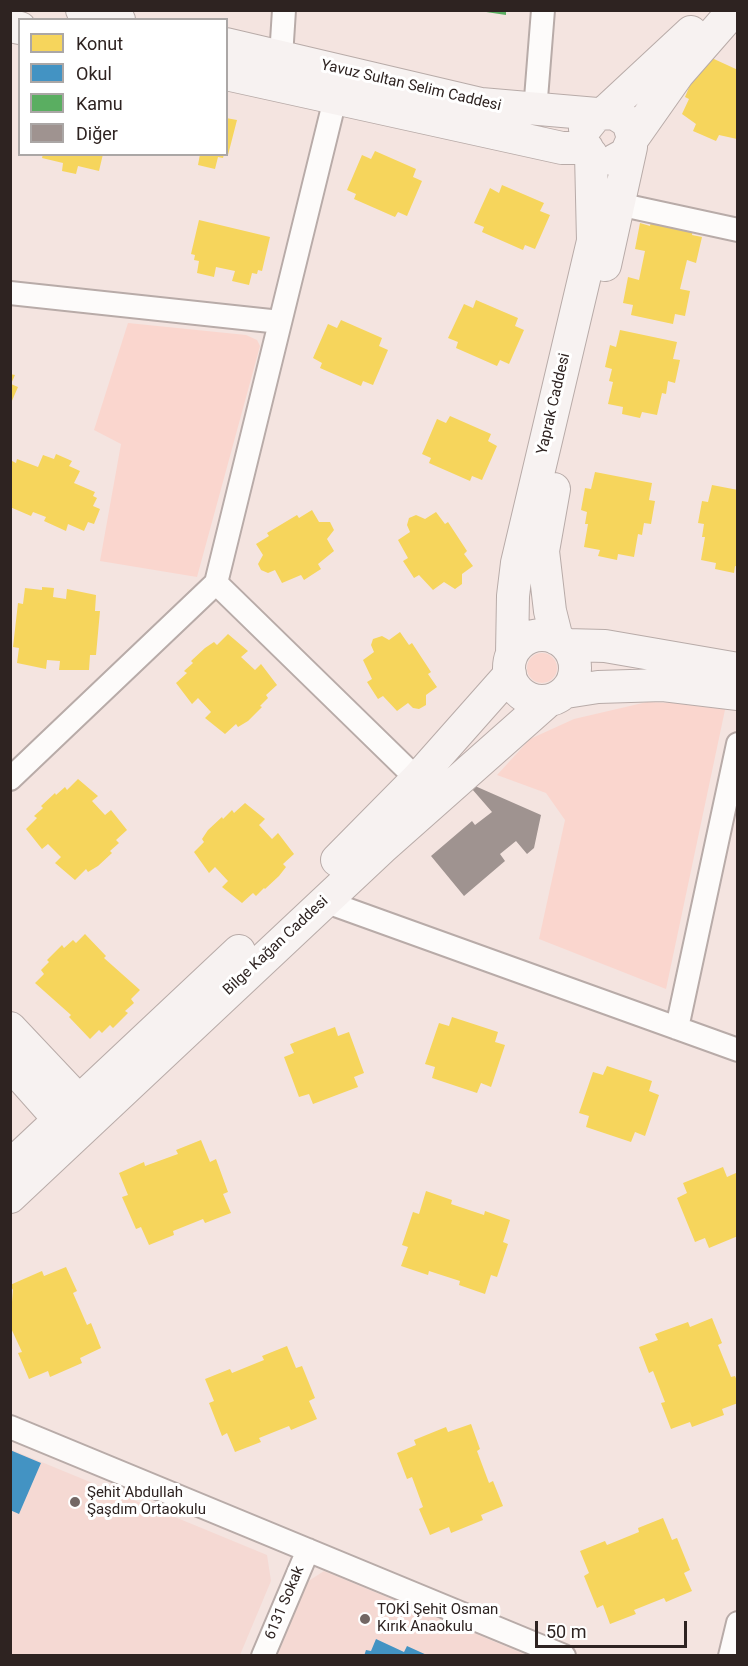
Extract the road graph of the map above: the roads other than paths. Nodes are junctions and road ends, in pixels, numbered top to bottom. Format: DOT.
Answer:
graph roads {
  1 [pos="82,10"];
  2 [pos="284,10"];
  3 [pos="543,10"];
  4 [pos="714,10"];
  5 [pos="734,10"];
  6 [pos="112,18"];
  7 [pos="228,45"];
  8 [pos="281,57"];
  9 [pos="228,74"];
  10 [pos="335,99"];
  11 [pos="535,111"];
  12 [pos="601,113"];
  13 [pos="632,142"];
  14 [pos="589,151"];
  15 [pos="618,204"];
  16 [pos="738,230"];
  17 [pos="10,293"];
  18 [pos="280,322"];
  19 [pos="216,583"];
  20 [pos="561,642"];
  21 [pos="511,664"];
  22 [pos="738,669"];
  23 [pos="738,693"];
  24 [pos="557,696"];
  25 [pos="738,744"];
  26 [pos="10,779"];
  27 [pos="417,779"];
  28 [pos="324,901"];
  29 [pos="10,1028"];
  30 [pos="677,1028"];
  31 [pos="738,1050"];
  32 [pos="10,1064"];
  33 [pos="77,1119"];
  34 [pos="10,1166"];
  35 [pos="10,1197"];
  36 [pos="10,1427"];
  37 [pos="308,1550"];
  38 [pos="738,1623"];
  39 [pos="263,1656"];
  40 [pos="564,1656"];
  41 [pos="730,1656"];
  1 -- 6 [label="street"];
  2 -- 8 [label="street"];
  3 -- 11 [label="street"];
  4 -- 12 [label="street"];
  5 -- 13 [label="street, Yaprak Caddesi"];
  7 -- 8 [label="street, Yavuz Sultan Selim Caddesi"];
  8 -- 11 [label="street, Yavuz Sultan Selim Caddesi"];
  9 -- 10 [label="street, Yavuz Sultan Selim Caddesi"];
  10 -- 14 [label="street, Yavuz Sultan Selim Caddesi"];
  10 -- 18 [label="street"];
  11 -- 12 [label="street, Yavuz Sultan Selim Caddesi"];
  12 -- 13 [label="street"];
  12 -- 14 [label="street"];
  13 -- 14 [label="street"];
  13 -- 15 [label="street, Yaprak Caddesi"];
  14 -- 21 [label="street, Yaprak Caddesi"];
  15 -- 16 [label="street"];
  15 -- 20 [label="street, Yaprak Caddesi"];
  17 -- 18 [label="street"];
  18 -- 19 [label="street"];
  19 -- 26 [label="street"];
  19 -- 27 [label="street"];
  20 -- 21 [label="street"];
  20 -- 22 [label="street"];
  20 -- 24 [label="street"];
  21 -- 24 [label="street"];
  21 -- 27 [label="street, Bilge Kağan Caddesi"];
  23 -- 24 [label="street"];
  24 -- 28 [label="street, Bilge Kağan Caddesi"];
  25 -- 30 [label="street"];
  27 -- 33 [label="street, Bilge Kağan Caddesi"];
  28 -- 30 [label="street"];
  28 -- 33 [label="street, Bilge Kağan Caddesi"];
  29 -- 33 [label="street"];
  30 -- 31 [label="street"];
  32 -- 33 [label="street"];
  33 -- 34 [label="street, Bilge Kağan Caddesi"];
  33 -- 35 [label="street, Bilge Kağan Caddesi"];
  36 -- 37 [label="street"];
  37 -- 39 [label="street, 6131 Sokak"];
  37 -- 40 [label="street"];
  38 -- 41 [label="street"];
}
